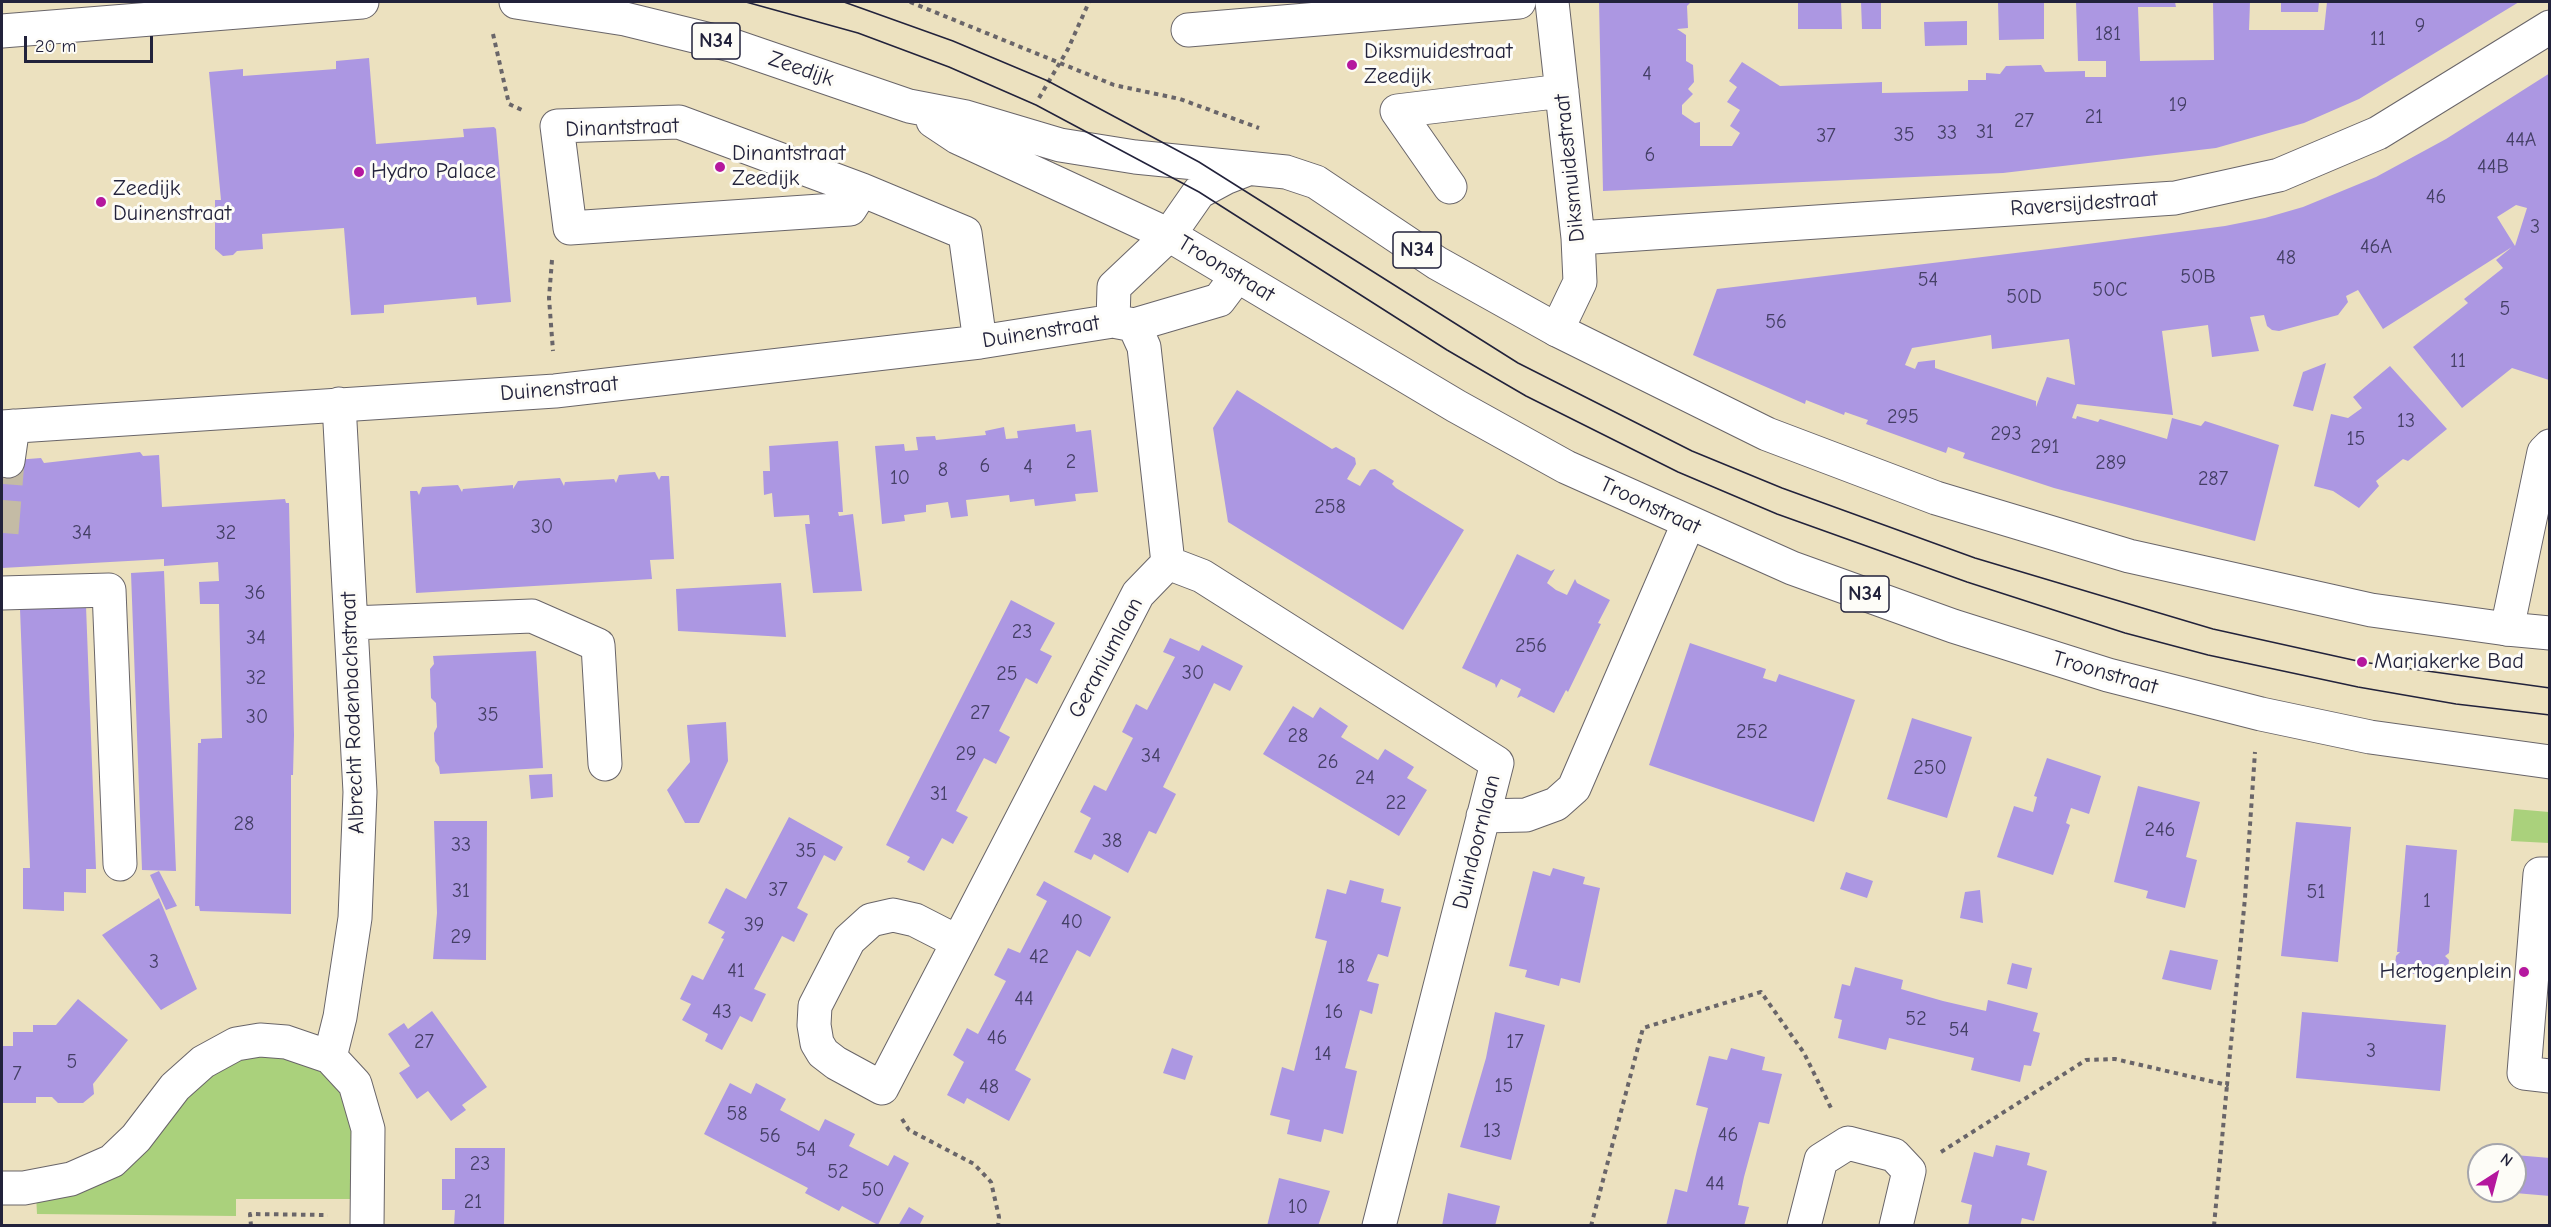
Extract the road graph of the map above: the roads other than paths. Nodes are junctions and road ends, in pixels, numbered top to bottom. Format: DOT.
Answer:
graph roads {
  1 [pos="362,2"];
  2 [pos="516,2"];
  3 [pos="1519,2"];
  4 [pos="1552,2"];
  5 [pos="2550,27"];
  6 [pos="1188,30"];
  7 [pos="2,31"];
  8 [pos="1562,91"];
  9 [pos="909,106"];
  10 [pos="1248,169"];
  11 [pos="1450,187"];
  12 [pos="862,190"];
  13 [pos="1169,235"];
  14 [pos="1578,238"];
  15 [pos="1237,276"];
  16 [pos="1124,323"];
  17 [pos="1557,330"];
  18 [pos="981,342"];
  19 [pos="339,404"];
  20 [pos="7,427"];
  21 [pos="2550,446"];
  22 [pos="8,461"];
  23 [pos="1688,524"];
  24 [pos="1168,563"];
  25 [pos="2,593"];
  26 [pos="351,623"];
  27 [pos="2507,629"];
  28 [pos="2550,633"];
  29 [pos="2550,762"];
  30 [pos="604,764"];
  31 [pos="1484,816"];
  32 [pos="120,864"];
  33 [pos="2545,874"];
  34 [pos="958,942"];
  35 [pos="330,1057"];
  36 [pos="2550,1076"];
  37 [pos="2,1188"];
  38 [pos="367,1220"];
  39 [pos="1378,1226"];
  40 [pos="1804,1226"];
  41 [pos="1896,1226"];
  1 -- 7 [label="street"];
  2 -- 9 [label="street, Zeedijk / N34"];
  3 -- 6 [label="street"];
  4 -- 8 [label="street, Diksmuidestraat"];
  5 -- 14 [label="street, Raversijdestraat"];
  8 -- 11 [label="street"];
  8 -- 14 [label="street, Diksmuidestraat"];
  9 -- 10 [label="street, Zeedijk / N34"];
  9 -- 13 [label="street, Zeedijk / N34"];
  10 -- 13 [label="street, Troonstraat / N34"];
  10 -- 17 [label="street, Troonstraat / N34"];
  12 -- 12 [label="street, Dinantstraat"];
  12 -- 18 [label="street, Dinantstraat"];
  13 -- 15 [label="street, Troonstraat / N34"];
  13 -- 16 [label="street, Duinenstraat"];
  14 -- 17 [label="street, Diksmuidestraat"];
  15 -- 16 [label="street, Duinenstraat"];
  15 -- 23 [label="street, Troonstraat / N34"];
  16 -- 18 [label="street, Duinenstraat"];
  16 -- 24 [label="street"];
  17 -- 27 [label="street, Troonstraat / N34"];
  18 -- 19 [label="street, Duinenstraat"];
  19 -- 20 [label="street, Duinenstraat"];
  19 -- 26 [label="street, Albrecht Rodenbachstraat"];
  20 -- 22 [label="street"];
  21 -- 27 [label="street"];
  23 -- 29 [label="street, Troonstraat / N34"];
  23 -- 31 [label="street"];
  24 -- 31 [label="street, Duindoornlaan"];
  24 -- 34 [label="street, Geraniumlaan"];
  25 -- 32 [label="street"];
  26 -- 30 [label="street"];
  26 -- 35 [label="street, Albrecht Rodenbachstraat"];
  27 -- 28 [label="street, Troonstraat / N34"];
  31 -- 39 [label="street, Duindoornlaan"];
  33 -- 36 [label="street"];
  34 -- 34 [label="street, Geraniumlaan"];
  35 -- 37 [label="street"];
  35 -- 38 [label="street"];
  40 -- 41 [label="street"];
}
